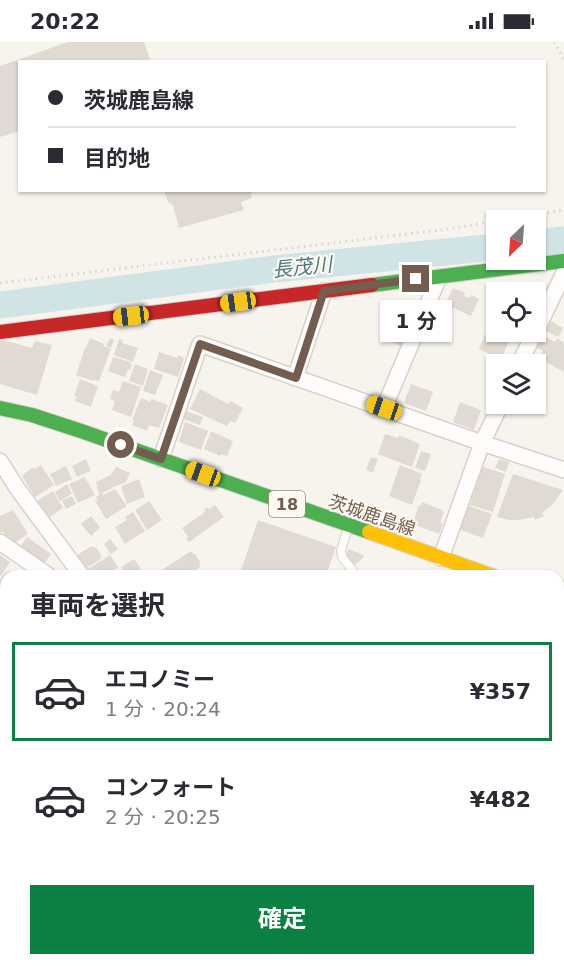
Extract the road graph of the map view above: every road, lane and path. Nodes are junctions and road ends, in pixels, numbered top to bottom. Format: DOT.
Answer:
graph roads {
  1 [pos="554,42"];
  2 [pos="564,59"];
  3 [pos="564,210"];
  4 [pos="546,213"];
  5 [pos="486,223"];
  6 [pos="564,261"];
  7 [pos="564,273"];
  8 [pos="439,277"];
  9 [pos="0,283"];
  10 [pos="324,291"];
  11 [pos="546,310"];
  12 [pos="0,332"];
  13 [pos="296,378"];
  14 [pos="0,408"];
  15 [pos="384,408"];
  16 [pos="496,414"];
  17 [pos="482,443"];
  18 [pos="161,459"];
  19 [pos="0,461"];
  20 [pos="564,470"];
  21 [pos="349,526"];
  22 [pos="0,542"];
  23 [pos="441,558"];
  24 [pos="40,570"];
  25 [pos="78,570"];
  26 [pos="352,570"];
  27 [pos="476,570"];
  1 -- 2 [label="path"];
  3 -- 4 [label="path"];
  5 -- 9 [label="path"];
  6 -- 8 [label="street"];
  7 -- 11 [label="street"];
  8 -- 10 [label="street"];
  8 -- 15 [label="street"];
  10 -- 12 [label="street"];
  10 -- 13 [label="street"];
  13 -- 15 [label="street"];
  13 -- 18 [label="street"];
  14 -- 18 [label="street, 茨城鹿島線 / 18"];
  15 -- 17 [label="street"];
  16 -- 17 [label="street"];
  17 -- 20 [label="street"];
  17 -- 23 [label="street"];
  18 -- 21 [label="street, 茨城鹿島線 / 18"];
  19 -- 25 [label="street"];
  21 -- 23 [label="street, 茨城鹿島線 / 18"];
  21 -- 26 [label="lane"];
  22 -- 24 [label="street"];
  23 -- 27 [label="street, 茨城鹿島線 / 18"];
}
